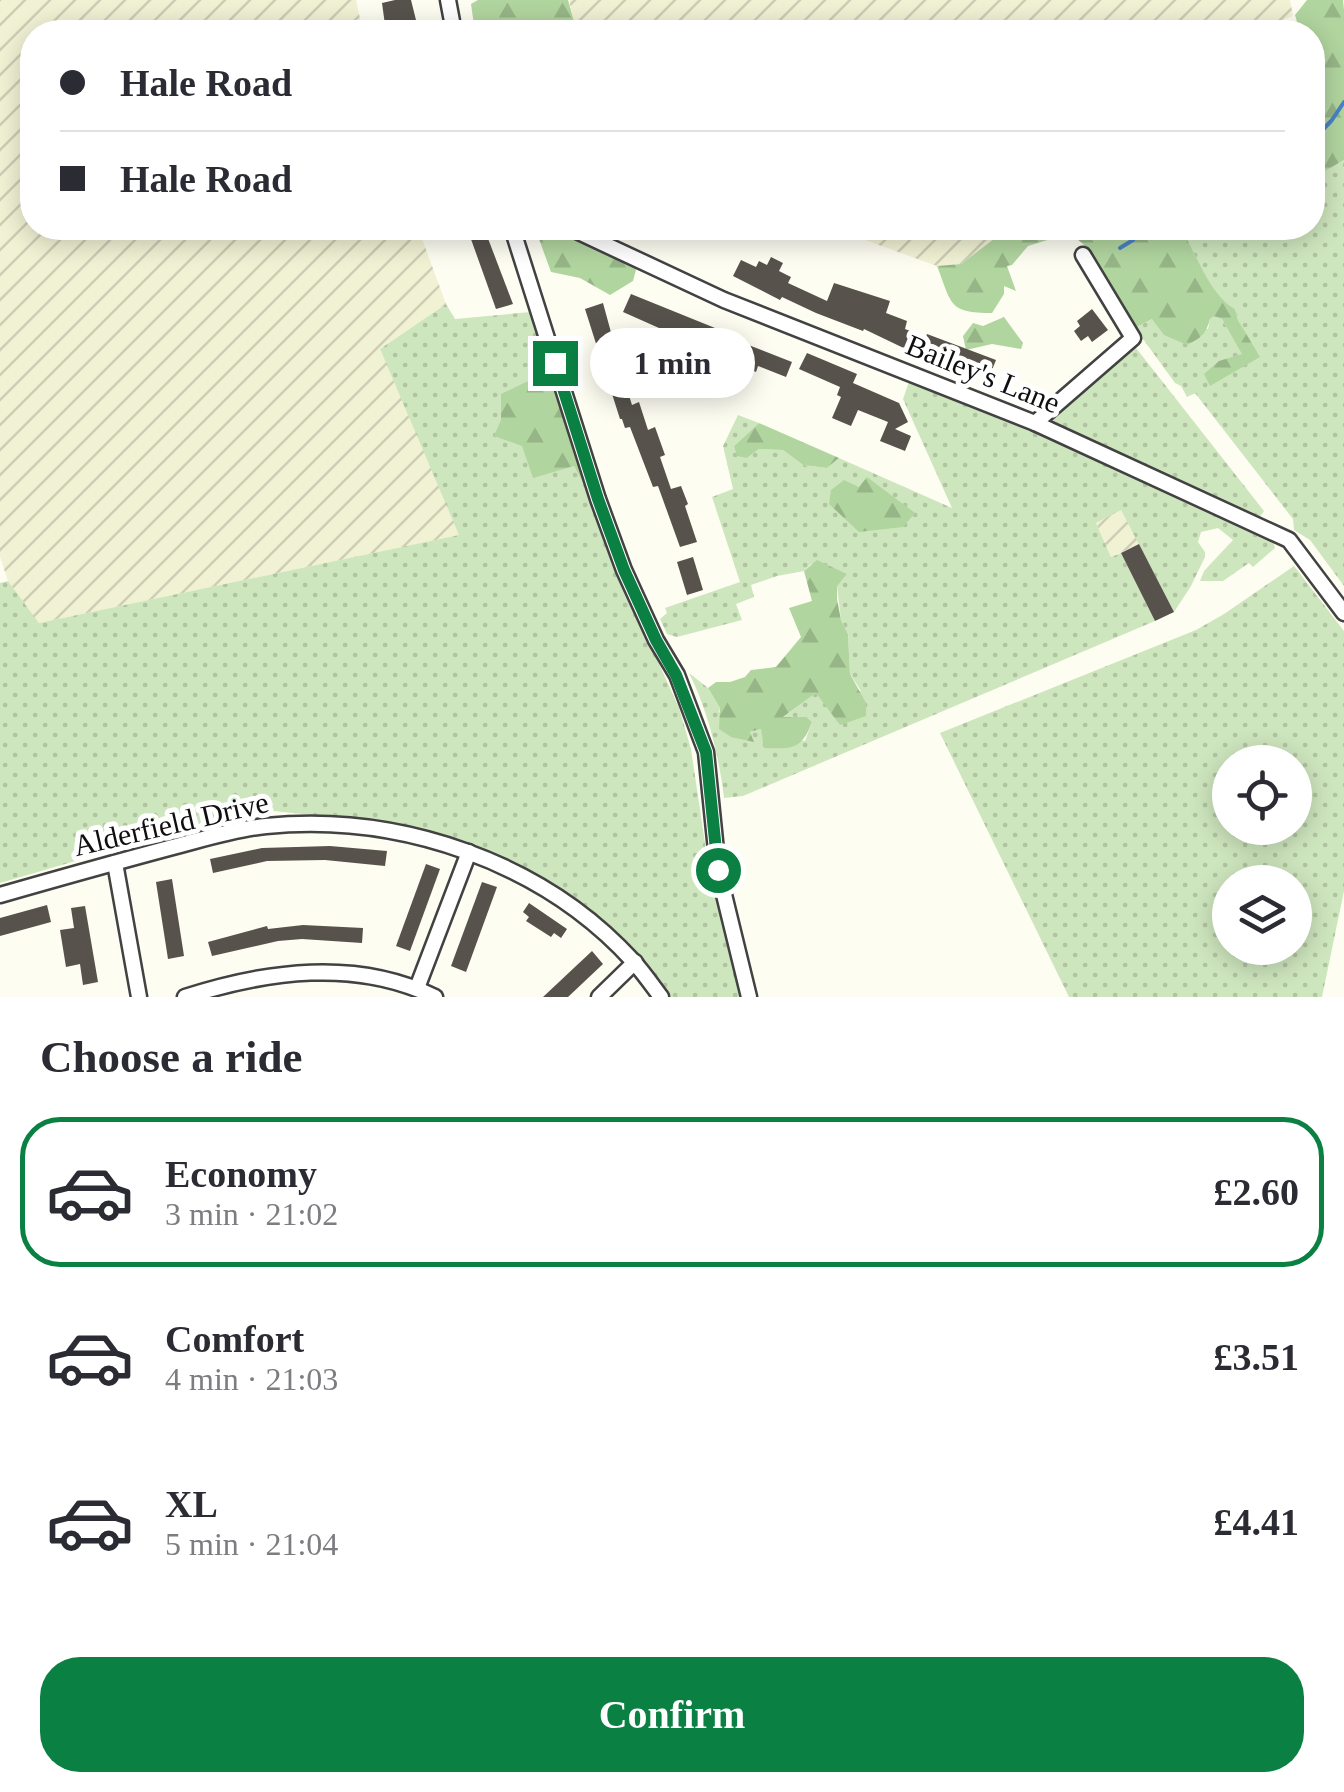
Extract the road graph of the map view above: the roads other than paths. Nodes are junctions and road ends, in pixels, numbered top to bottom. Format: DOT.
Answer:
graph roads {
  1 [pos="516,240"];
  2 [pos="596,240"];
  3 [pos="1083,255"];
  4 [pos="1035,422"];
  5 [pos="1344,613"];
  6 [pos="468,852"];
  7 [pos="115,863"];
  8 [pos="0,895"];
  9 [pos="635,962"];
  10 [pos="417,988"];
  11 [pos="139,997"];
  12 [pos="185,997"];
  13 [pos="435,997"];
  14 [pos="599,997"];
  15 [pos="662,997"];
  16 [pos="749,997"];
  1 -- 16 [label="street"];
  2 -- 4 [label="street, Bailey's Lane"];
  3 -- 4 [label="street"];
  4 -- 5 [label="street, Bailey's Lane"];
  6 -- 7 [label="street, Alderfield Drive"];
  6 -- 9 [label="street, Alderfield Drive"];
  6 -- 10 [label="street"];
  7 -- 8 [label="street, Alderfield Drive"];
  7 -- 11 [label="street"];
  9 -- 14 [label="street"];
  9 -- 15 [label="street, Alderfield Drive"];
  10 -- 12 [label="street"];
  10 -- 13 [label="street"];
}
